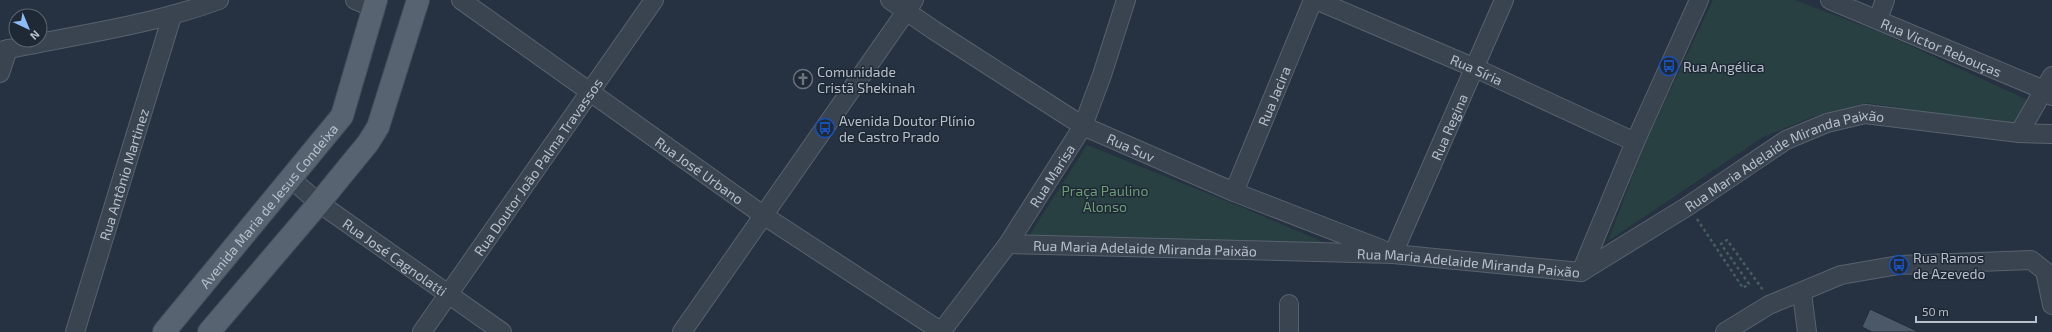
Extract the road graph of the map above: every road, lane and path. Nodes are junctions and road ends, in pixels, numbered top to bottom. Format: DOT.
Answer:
graph roads {
  1 [pos="418,0"];
  2 [pos="461,0"];
  3 [pos="654,0"];
  4 [pos="890,0"];
  5 [pos="1126,0"];
  6 [pos="1315,0"];
  7 [pos="1504,0"];
  8 [pos="1699,0"];
  9 [pos="1830,0"];
  10 [pos="1885,0"];
  11 [pos="212,1"];
  12 [pos="368,2"];
  13 [pos="910,6"];
  14 [pos="172,16"];
  15 [pos="1878,19"];
  16 [pos="4,50"];
  17 [pos="1475,68"];
  18 [pos="0,73"];
  19 [pos="2049,87"];
  20 [pos="591,91"];
  21 [pos="1083,126"];
  22 [pos="2019,133"];
  23 [pos="2052,134"];
  24 [pos="1635,142"];
  25 [pos="291,179"];
  26 [pos="1234,192"];
  27 [pos="319,203"];
  28 [pos="1688,206"];
  29 [pos="763,215"];
  30 [pos="1008,244"];
  31 [pos="1393,254"];
  32 [pos="1581,272"];
  33 [pos="1802,293"];
  34 [pos="449,294"];
  35 [pos="1289,304"];
  36 [pos="1769,305"];
  37 [pos="2052,305"];
  38 [pos="75,332"];
  39 [pos="164,332"];
  40 [pos="209,332"];
  41 [pos="422,332"];
  42 [pos="502,332"];
  43 [pos="682,332"];
  44 [pos="942,332"];
  45 [pos="1289,332"];
  46 [pos="1725,332"];
  47 [pos="1807,332"];
  1 -- 27 [label="main road"];
  2 -- 20 [label="street, Rua José Urbano"];
  3 -- 20 [label="street, Rua Doutor João Palma Travassos"];
  4 -- 13 [label="street, Rua Suv"];
  5 -- 21 [label="street, Rua Marisa"];
  6 -- 17 [label="street, Rua Síria"];
  6 -- 26 [label="street, Rua Jacira"];
  7 -- 17 [label="street, Rua Regina"];
  8 -- 24 [label="street"];
  9 -- 15 [label="street, Rua Victor Rebouças"];
  10 -- 15 [label="street"];
  11 -- 14 [label="street"];
  12 -- 25 [label="main road, Avenida Maria de Jesus Condeixa"];
  13 -- 21 [label="street, Rua Suv"];
  13 -- 29 [label="street"];
  14 -- 16 [label="street"];
  14 -- 38 [label="street, Rua Antônio Martinez"];
  15 -- 19 [label="street, Rua Victor Rebouças"];
  16 -- 18 [label="street"];
  17 -- 24 [label="street, Rua Síria"];
  17 -- 31 [label="street, Rua Regina"];
  19 -- 22 [label="street"];
  20 -- 29 [label="street, Rua José Urbano"];
  20 -- 34 [label="street, Rua Doutor João Palma Travassos"];
  21 -- 26 [label="street, Rua Suv"];
  21 -- 30 [label="street, Rua Marisa"];
  22 -- 23 [label="street, Rua Maria Adelaide Miranda Paixão"];
  22 -- 28 [label="street, Rua Maria Adelaide Miranda Paixão"];
  24 -- 32 [label="street"];
  25 -- 27 [label="street, Rua José Cagnolatti"];
  25 -- 39 [label="main road, Avenida Maria de Jesus Condeixa"];
  26 -- 31 [label="street, Rua Suv"];
  27 -- 34 [label="street, Rua José Cagnolatti"];
  27 -- 40 [label="main road"];
  28 -- 32 [label="street, Rua Maria Adelaide Miranda Paixão"];
  28 -- 36 [label="path"];
  29 -- 43 [label="street"];
  29 -- 44 [label="street, Rua José Urbano"];
  30 -- 31 [label="street, Rua Maria Adelaide Miranda Paixão"];
  30 -- 44 [label="street, Rua Marisa"];
  31 -- 32 [label="street, Rua Maria Adelaide Miranda Paixão"];
  33 -- 36 [label="street"];
  33 -- 37 [label="street"];
  33 -- 47 [label="street"];
  34 -- 41 [label="street, Rua Doutor João Palma Travassos"];
  34 -- 42 [label="street, Rua José Cagnolatti"];
  35 -- 45 [label="street"];
  36 -- 46 [label="street"];
}
